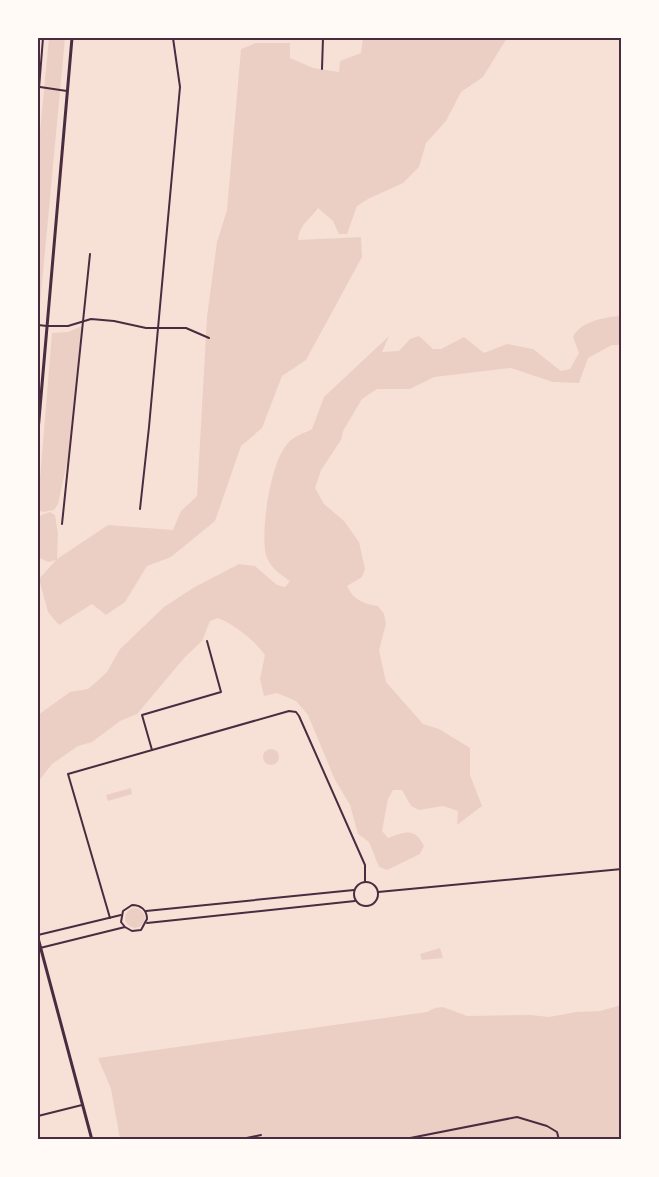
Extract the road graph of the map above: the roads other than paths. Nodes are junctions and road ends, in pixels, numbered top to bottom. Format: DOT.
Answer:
graph roads {
  1 [pos="43,38"];
  2 [pos="72,38"];
  3 [pos="173,38"];
  4 [pos="323,38"];
  5 [pos="322,69"];
  6 [pos="38,87"];
  7 [pos="67,91"];
  8 [pos="38,102"];
  9 [pos="90,254"];
  10 [pos="83,321"];
  11 [pos="38,325"];
  12 [pos="47,326"];
  13 [pos="158,327"];
  14 [pos="209,338"];
  15 [pos="38,431"];
  16 [pos="140,509"];
  17 [pos="62,524"];
  18 [pos="207,641"];
  19 [pos="152,750"];
  20 [pos="621,869"];
  21 [pos="365,881"];
  22 [pos="354,890"];
  23 [pos="378,892"];
  24 [pos="355,901"];
  25 [pos="146,911"];
  26 [pos="121,915"];
  27 [pos="110,918"];
  28 [pos="147,923"];
  29 [pos="124,927"];
  30 [pos="38,939"];
  31 [pos="40,948"];
  32 [pos="82,1105"];
  33 [pos="38,1116"];
  34 [pos="261,1135"];
  35 [pos="92,1140"];
  36 [pos="237,1140"];
  37 [pos="400,1140"];
  38 [pos="559,1140"];
  1 -- 6 [label="street"];
  2 -- 7 [label="main road"];
  3 -- 13 [label="street"];
  4 -- 5 [label="street"];
  6 -- 7 [label="street"];
  6 -- 8 [label="street"];
  7 -- 12 [label="main road"];
  9 -- 10 [label="street"];
  10 -- 12 [label="street"];
  10 -- 13 [label="street"];
  10 -- 17 [label="street"];
  11 -- 12 [label="street"];
  12 -- 15 [label="main road"];
  13 -- 14 [label="street"];
  13 -- 16 [label="street"];
  18 -- 19 [label="street"];
  19 -- 21 [label="street"];
  19 -- 27 [label="street"];
  20 -- 23 [label="street"];
  21 -- 22 [label="street"];
  21 -- 23 [label="street"];
  22 -- 24 [label="street"];
  22 -- 25 [label="street"];
  23 -- 24 [label="street"];
  24 -- 28 [label="street"];
  25 -- 26 [label="street"];
  25 -- 28 [label="street"];
  26 -- 27 [label="street"];
  26 -- 29 [label="street"];
  27 -- 30 [label="street"];
  28 -- 29 [label="street"];
  29 -- 31 [label="street"];
  30 -- 31 [label="main road"];
  31 -- 32 [label="main road"];
  32 -- 33 [label="street"];
  32 -- 35 [label="main road"];
  34 -- 36 [label="street"];
  37 -- 38 [label="street"];
}
